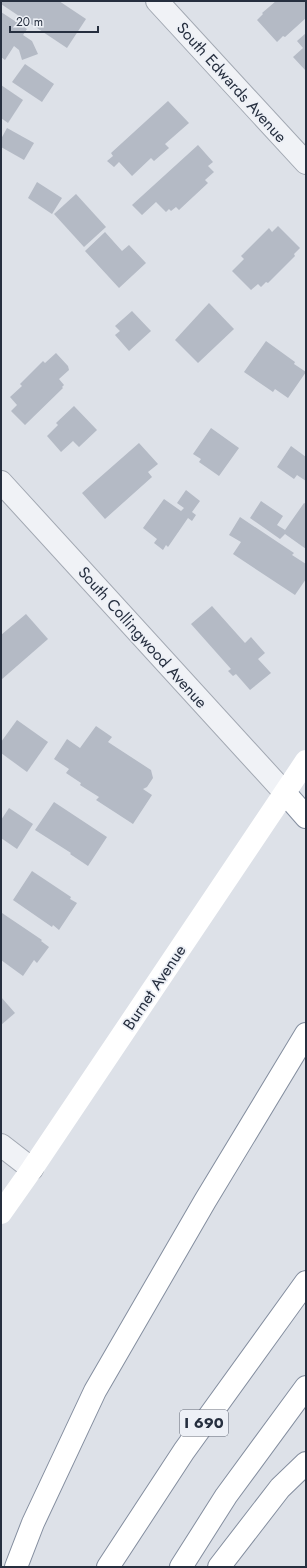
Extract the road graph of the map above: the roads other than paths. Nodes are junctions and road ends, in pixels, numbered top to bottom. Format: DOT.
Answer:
graph roads {
  1 [pos="157,1"];
  2 [pos="306,164"];
  3 [pos="1,482"];
  4 [pos="306,761"];
  5 [pos="285,793"];
  6 [pos="306,817"];
  7 [pos="306,1034"];
  8 [pos="1,1145"];
  9 [pos="32,1169"];
  10 [pos="1,1213"];
  11 [pos="306,1282"];
  12 [pos="306,1387"];
  13 [pos="306,1463"];
  14 [pos="16,1567"];
  15 [pos="108,1567"];
  16 [pos="181,1567"];
  17 [pos="218,1567"];
  1 -- 2 [label="street, South Edwards Avenue"];
  3 -- 5 [label="street, South Collingwood Avenue"];
  4 -- 5 [label="main road, Burnet Avenue"];
  5 -- 6 [label="main road"];
  5 -- 9 [label="main road, Burnet Avenue"];
  7 -- 14 [label="main road"];
  8 -- 9 [label="street"];
  9 -- 10 [label="main road, Burnet Avenue"];
  11 -- 15 [label="main road, I 690"];
  12 -- 16 [label="main road"];
  13 -- 17 [label="main road"];
}
